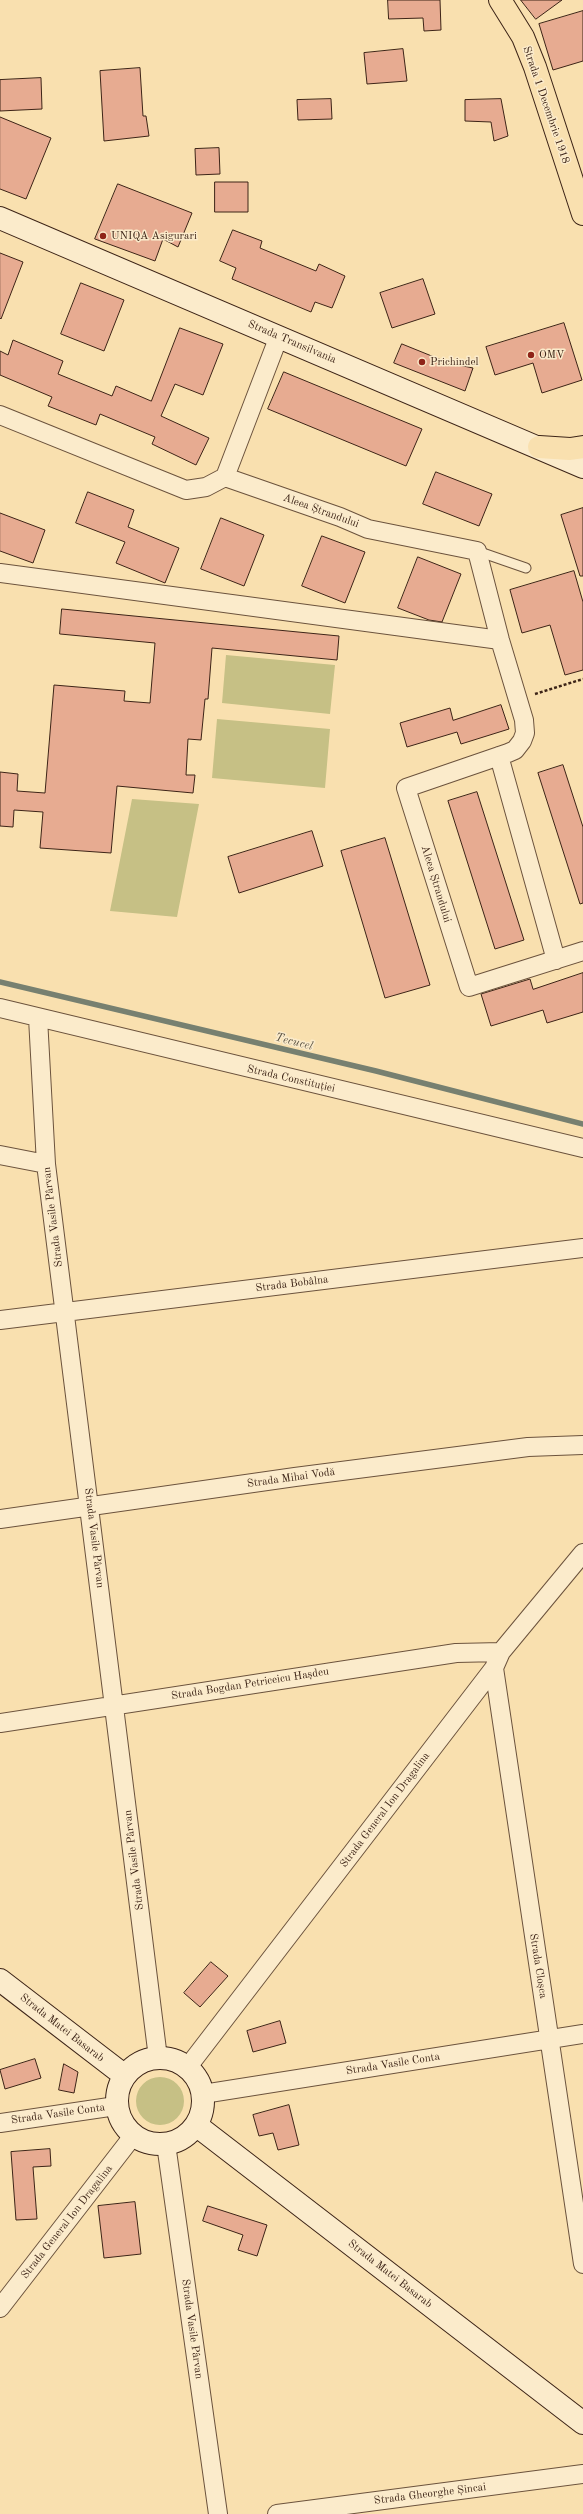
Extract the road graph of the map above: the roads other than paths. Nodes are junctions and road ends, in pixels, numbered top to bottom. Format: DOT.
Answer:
graph roads {
  1 [pos="500,0"];
  2 [pos="583,214"];
  3 [pos="0,218"];
  4 [pos="279,336"];
  5 [pos="0,415"];
  6 [pos="539,447"];
  7 [pos="583,448"];
  8 [pos="583,467"];
  9 [pos="225,477"];
  10 [pos="477,551"];
  11 [pos="526,568"];
  12 [pos="0,573"];
  13 [pos="500,640"];
  14 [pos="499,756"];
  15 [pos="583,952"];
  16 [pos="556,960"];
  17 [pos="0,1008"];
  18 [pos="38,1018"];
  19 [pos="583,1148"];
  20 [pos="0,1155"];
  21 [pos="46,1164"];
  22 [pos="583,1248"];
  23 [pos="64,1313"];
  24 [pos="0,1320"];
  25 [pos="583,1445"];
  26 [pos="90,1508"];
  27 [pos="0,1519"];
  28 [pos="583,1553"];
  29 [pos="498,1660"];
  30 [pos="115,1705"];
  31 [pos="0,1723"];
  32 [pos="0,1980"];
  33 [pos="583,2034"];
  34 [pos="549,2040"];
  35 [pos="158,2058"];
  36 [pos="187,2068"];
  37 [pos="125,2076"];
  38 [pos="202,2094"];
  39 [pos="116,2106"];
  40 [pos="0,2123"];
  41 [pos="196,2125"];
  42 [pos="133,2136"];
  43 [pos="166,2144"];
  44 [pos="583,2264"];
  45 [pos="0,2308"];
  46 [pos="583,2423"];
  47 [pos="583,2474"];
  48 [pos="218,2514"];
  49 [pos="277,2514"];
  1 -- 2 [label="main road, Strada 1 Decembrie 1918"];
  3 -- 4 [label="street, Strada Transilvania"];
  4 -- 6 [label="street, Strada Transilvania"];
  4 -- 9 [label="street"];
  5 -- 9 [label="street"];
  6 -- 7 [label="main road"];
  6 -- 8 [label="street, Strada Transilvania"];
  9 -- 10 [label="street, Aleea Ștrandului"];
  10 -- 11 [label="lane"];
  10 -- 13 [label="street, Aleea Ștrandului"];
  12 -- 13 [label="street"];
  13 -- 14 [label="street, Aleea Ștrandului"];
  14 -- 16 [label="street"];
  14 -- 16 [label="street, Aleea Ștrandului"];
  15 -- 16 [label="street, Aleea Ștrandului"];
  17 -- 18 [label="street, Strada Constituției"];
  18 -- 19 [label="street, Strada Constituției"];
  18 -- 21 [label="street, Strada Vasile Pârvan"];
  20 -- 21 [label="street"];
  21 -- 23 [label="street, Strada Vasile Pârvan"];
  22 -- 23 [label="street, Strada Bobâlna"];
  23 -- 24 [label="street, Strada Bobâlna"];
  23 -- 26 [label="street, Strada Vasile Pârvan"];
  25 -- 26 [label="street, Strada Mihai Vodă"];
  26 -- 27 [label="street, Strada Mihai Vodă"];
  26 -- 30 [label="street, Strada Vasile Pârvan"];
  28 -- 29 [label="street, Strada General Ion Dragalina"];
  29 -- 30 [label="street, Strada Bogdan Petriceicu Hașdeu"];
  29 -- 34 [label="street, Strada Cloșca"];
  29 -- 36 [label="street, Strada General Ion Dragalina"];
  30 -- 31 [label="street, Strada Bogdan Petriceicu Hașdeu"];
  30 -- 35 [label="street, Strada Vasile Pârvan"];
  32 -- 37 [label="street, Strada Matei Basarab"];
  33 -- 34 [label="street, Strada Vasile Conta"];
  34 -- 38 [label="street, Strada Vasile Conta"];
  34 -- 44 [label="street, Strada Cloșca"];
  35 -- 36 [label="street"];
  35 -- 37 [label="street"];
  36 -- 38 [label="street"];
  37 -- 39 [label="street"];
  38 -- 41 [label="street"];
  39 -- 40 [label="street, Strada Vasile Conta"];
  39 -- 42 [label="street"];
  41 -- 43 [label="street"];
  41 -- 46 [label="street, Strada Matei Basarab"];
  42 -- 43 [label="street"];
  42 -- 45 [label="street, Strada General Ion Dragalina"];
  43 -- 48 [label="street, Strada Vasile Pârvan"];
  47 -- 49 [label="street, Strada Gheorghe Șincai"];
}
